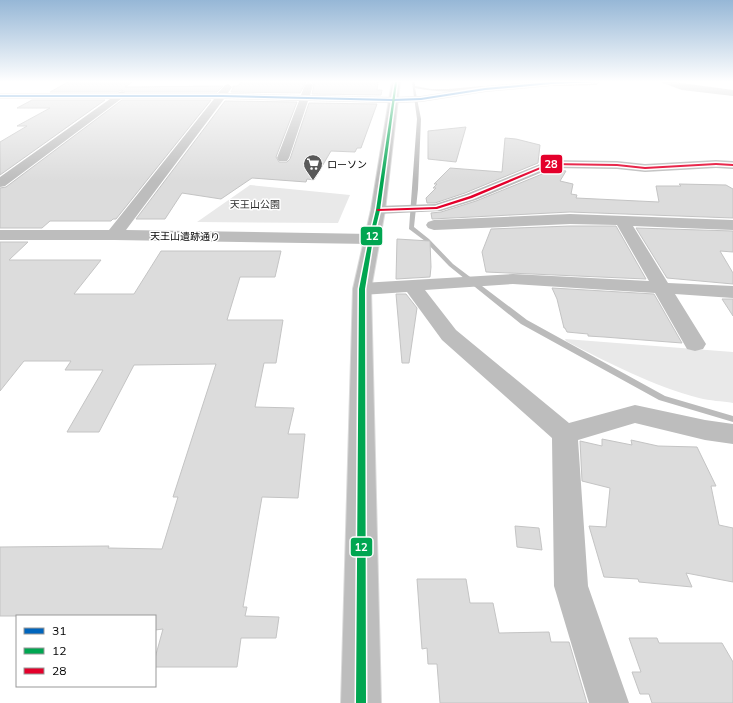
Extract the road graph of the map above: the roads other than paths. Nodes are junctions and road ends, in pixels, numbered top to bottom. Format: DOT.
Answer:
graph roads {
  1 [pos="94,115"];
  2 [pos="207,115"];
  3 [pos="298,115"];
  4 [pos="392,115"];
  5 [pos="283,158"];
  6 [pos="733,164"];
  7 [pos="0,182"];
  8 [pos="483,209"];
  9 [pos="378,210"];
  10 [pos="622,221"];
  11 [pos="434,225"];
  12 [pos="733,226"];
  13 [pos="114,235"];
  14 [pos="0,236"];
  15 [pos="371,239"];
  16 [pos="412,286"];
  17 [pos="662,288"];
  18 [pos="362,289"];
  19 [pos="733,292"];
  20 [pos="695,344"];
  21 [pos="565,434"];
  22 [pos="733,434"];
  23 [pos="361,703"];
  24 [pos="609,703"];
  1 -- 7 [label="street"];
  2 -- 13 [label="street"];
  3 -- 5 [label="street"];
  4 -- 9 [label="street"];
  6 -- 8 [label="street"];
  8 -- 9 [label="street"];
  8 -- 10 [label="street"];
  8 -- 11 [label="street"];
  9 -- 15 [label="street"];
  10 -- 12 [label="street"];
  10 -- 17 [label="street"];
  13 -- 14 [label="street, 天王山遺跡通り"];
  13 -- 15 [label="street, 天王山遺跡通り"];
  15 -- 18 [label="street"];
  16 -- 17 [label="street"];
  16 -- 18 [label="street"];
  16 -- 21 [label="street"];
  17 -- 19 [label="street"];
  17 -- 20 [label="street"];
  18 -- 23 [label="street"];
  21 -- 22 [label="street"];
  21 -- 24 [label="street"];
}
